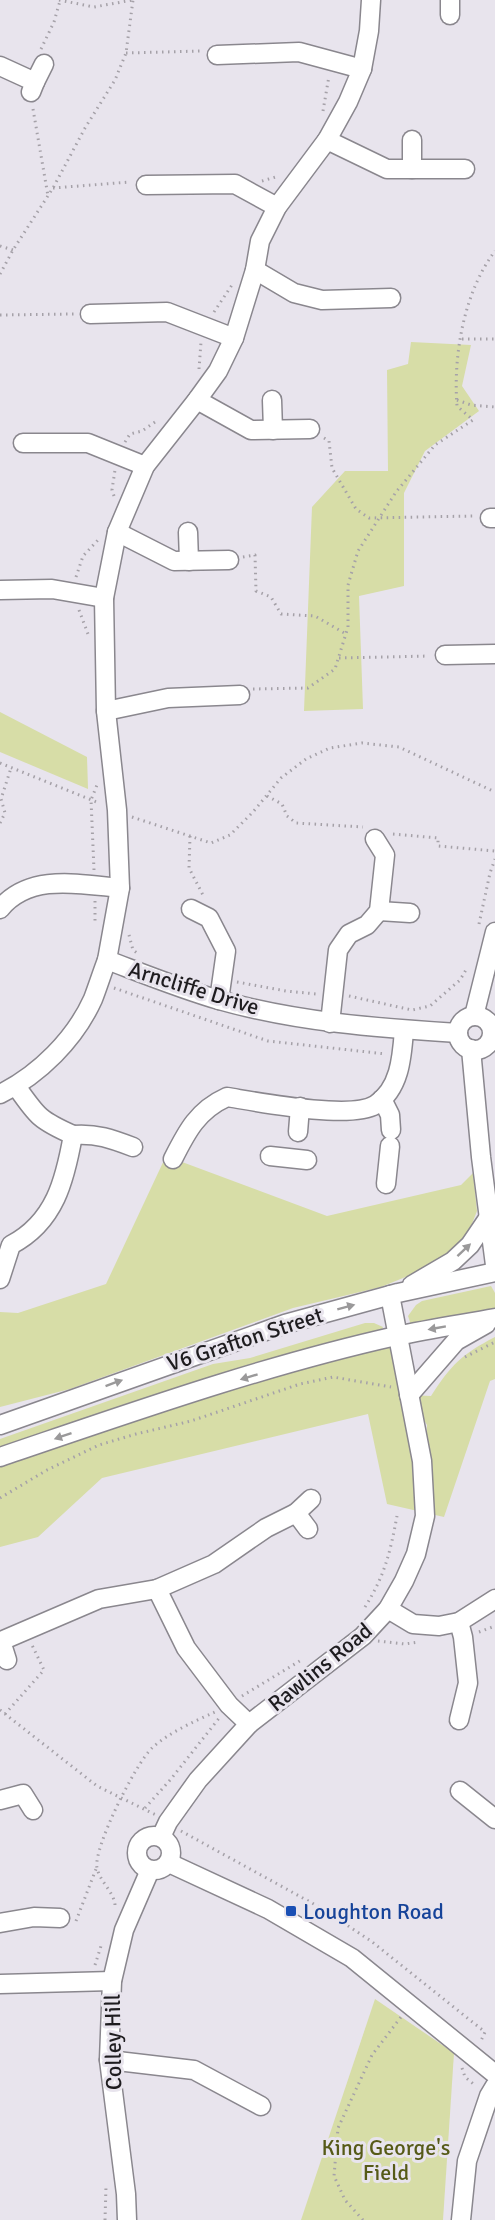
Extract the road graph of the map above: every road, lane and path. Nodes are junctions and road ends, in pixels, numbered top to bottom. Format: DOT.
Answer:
graph roads {
  1 [pos="59,0"];
  2 [pos="133,0"];
  3 [pos="371,0"];
  4 [pos="126,53"];
  5 [pos="217,55"];
  6 [pos="44,64"];
  7 [pos="0,66"];
  8 [pos="362,69"];
  9 [pos="33,87"];
  10 [pos="327,140"];
  11 [pos="412,140"];
  12 [pos="412,169"];
  13 [pos="465,169"];
  14 [pos="146,185"];
  15 [pos="53,188"];
  16 [pos="48,196"];
  17 [pos="277,207"];
  18 [pos="0,246"];
  19 [pos="13,250"];
  20 [pos="495,251"];
  21 [pos="255,270"];
  22 [pos="0,274"];
  23 [pos="391,298"];
  24 [pos="90,314"];
  25 [pos="0,315"];
  26 [pos="234,338"];
  27 [pos="462,339"];
  28 [pos="495,339"];
  29 [pos="197,400"];
  30 [pos="272,400"];
  31 [pos="457,400"];
  32 [pos="495,407"];
  33 [pos="310,429"];
  34 [pos="273,430"];
  35 [pos="23,443"];
  36 [pos="145,466"];
  37 [pos="380,518"];
  38 [pos="492,518"];
  39 [pos="117,532"];
  40 [pos="188,532"];
  41 [pos="229,560"];
  42 [pos="189,561"];
  43 [pos="0,590"];
  44 [pos="104,598"];
  45 [pos="346,634"];
  46 [pos="495,654"];
  47 [pos="445,655"];
  48 [pos="339,658"];
  49 [pos="240,695"];
  50 [pos="106,711"];
  51 [pos="0,763"];
  52 [pos="11,768"];
  53 [pos="495,792"];
  54 [pos="267,796"];
  55 [pos="91,800"];
  56 [pos="125,813"];
  57 [pos="0,823"];
  58 [pos="133,827"];
  59 [pos="385,834"];
  60 [pos="495,851"];
  61 [pos="495,859"];
  62 [pos="94,885"];
  63 [pos="120,888"];
  64 [pos="3,900"];
  65 [pos="190,909"];
  66 [pos="379,911"];
  67 [pos="410,913"];
  68 [pos="487,928"];
  69 [pos="94,931"];
  70 [pos="128,931"];
  71 [pos="140,954"];
  72 [pos="107,960"];
  73 [pos="469,965"];
  74 [pos="223,979"];
  75 [pos="98,984"];
  76 [pos="334,993"];
  77 [pos="219,1000"];
  78 [pos="474,1016"];
  79 [pos="330,1023"];
  80 [pos="404,1030"];
  81 [pos="458,1033"];
  82 [pos="493,1036"];
  83 [pos="471,1049"];
  84 [pos="402,1056"];
  85 [pos="8,1090"];
  86 [pos="382,1099"];
  87 [pos="300,1107"];
  88 [pos="73,1135"];
  89 [pos="133,1147"];
  90 [pos="270,1155"];
  91 [pos="173,1159"];
  92 [pos="386,1184"];
  93 [pos="492,1221"];
  94 [pos="495,1265"];
  95 [pos="495,1272"];
  96 [pos="0,1279"];
  97 [pos="394,1294"];
  98 [pos="495,1318"];
  99 [pos="397,1336"];
  100 [pos="495,1342"];
  101 [pos="465,1357"];
  102 [pos="409,1395"];
  103 [pos="0,1425"];
  104 [pos="0,1457"];
  105 [pos="0,1497"];
  106 [pos="311,1499"];
  107 [pos="296,1513"];
  108 [pos="398,1516"];
  109 [pos="308,1529"];
  110 [pos="157,1589"];
  111 [pos="495,1599"];
  112 [pos="388,1609"];
  113 [pos="363,1610"];
  114 [pos="459,1622"];
  115 [pos="25,1629"];
  116 [pos="0,1641"];
  117 [pos="7,1660"];
  118 [pos="0,1710"];
  119 [pos="5,1714"];
  120 [pos="459,1720"];
  121 [pos="249,1725"];
  122 [pos="460,1791"];
  123 [pos="0,1800"];
  124 [pos="145,1808"];
  125 [pos="33,1810"];
  126 [pos="495,1819"];
  127 [pos="161,1837"];
  128 [pos="169,1863"];
  129 [pos="97,1868"];
  130 [pos="150,1870"];
  131 [pos="60,1918"];
  132 [pos="0,1923"];
  133 [pos="112,1981"];
  134 [pos="0,1984"];
  135 [pos="405,2011"];
  136 [pos="109,2060"];
  137 [pos="494,2075"];
  138 [pos="261,2106"];
  139 [pos="127,2220"];
  140 [pos="363,2220"];
  141 [pos="461,2220"];
  1 -- 2 [label="path"];
  1 -- 6 [label="path"];
  2 -- 4 [label="path"];
  3 -- 8 [label="street, Arncliffe Drive"];
  4 -- 5 [label="path"];
  4 -- 15 [label="path"];
  5 -- 8 [label="street"];
  6 -- 9 [label="street"];
  7 -- 9 [label="street"];
  8 -- 10 [label="street, Arncliffe Drive"];
  9 -- 16 [label="path"];
  10 -- 12 [label="street"];
  10 -- 17 [label="street, Arncliffe Drive"];
  11 -- 12 [label="street"];
  12 -- 13 [label="street"];
  14 -- 15 [label="path"];
  14 -- 17 [label="street"];
  15 -- 16 [label="path"];
  16 -- 19 [label="path"];
  17 -- 21 [label="street, Arncliffe Drive"];
  18 -- 19 [label="path"];
  19 -- 22 [label="path"];
  20 -- 27 [label="path"];
  21 -- 23 [label="street"];
  21 -- 26 [label="street, Arncliffe Drive"];
  24 -- 25 [label="path"];
  24 -- 26 [label="street"];
  26 -- 29 [label="street, Arncliffe Drive"];
  27 -- 28 [label="path"];
  27 -- 31 [label="path"];
  29 -- 34 [label="street"];
  29 -- 36 [label="street, Arncliffe Drive"];
  30 -- 34 [label="street"];
  31 -- 32 [label="path"];
  31 -- 37 [label="path"];
  33 -- 34 [label="street"];
  33 -- 37 [label="path"];
  35 -- 36 [label="street"];
  36 -- 39 [label="street, Arncliffe Drive"];
  37 -- 38 [label="path"];
  37 -- 45 [label="path"];
  39 -- 42 [label="street"];
  39 -- 44 [label="street, Arncliffe Drive"];
  40 -- 42 [label="street"];
  41 -- 42 [label="street"];
  41 -- 45 [label="path"];
  43 -- 44 [label="street"];
  44 -- 50 [label="street, Arncliffe Drive"];
  45 -- 48 [label="path"];
  46 -- 47 [label="street"];
  47 -- 48 [label="path"];
  48 -- 49 [label="path"];
  49 -- 50 [label="street"];
  50 -- 56 [label="street, Arncliffe Drive"];
  51 -- 52 [label="path"];
  52 -- 55 [label="path"];
  52 -- 57 [label="path"];
  53 -- 54 [label="path"];
  54 -- 56 [label="path"];
  54 -- 59 [label="path"];
  55 -- 56 [label="path"];
  55 -- 62 [label="path"];
  56 -- 58 [label="path"];
  56 -- 63 [label="street, Arncliffe Drive"];
  59 -- 60 [label="path"];
  59 -- 66 [label="street"];
  61 -- 68 [label="path"];
  62 -- 63 [label="street"];
  62 -- 64 [label="street"];
  62 -- 69 [label="path"];
  63 -- 72 [label="street, Arncliffe Drive"];
  65 -- 74 [label="street"];
  66 -- 67 [label="street"];
  66 -- 76 [label="street"];
  68 -- 78 [label="street"];
  70 -- 71 [label="path"];
  72 -- 75 [label="street"];
  72 -- 77 [label="street, Arncliffe Drive"];
  73 -- 76 [label="path"];
  74 -- 76 [label="path"];
  74 -- 77 [label="street"];
  75 -- 84 [label="path"];
  75 -- 85 [label="street"];
  76 -- 79 [label="street"];
  77 -- 79 [label="street, Arncliffe Drive"];
  78 -- 81 [label="street"];
  78 -- 82 [label="street"];
  79 -- 80 [label="street, Arncliffe Drive"];
  80 -- 81 [label="street, Arncliffe Drive"];
  80 -- 84 [label="street"];
  81 -- 83 [label="street"];
  82 -- 83 [label="street"];
  83 -- 93 [label="street"];
  84 -- 86 [label="street"];
  85 -- 88 [label="street"];
  86 -- 87 [label="street"];
  86 -- 92 [label="street"];
  87 -- 90 [label="street"];
  87 -- 91 [label="street"];
  88 -- 89 [label="street"];
  88 -- 96 [label="street"];
  93 -- 94 [label="street"];
  97 -- 93 [label="street, one-way"];
  95 -- 97 [label="street, V6 Grafton Street"];
  97 -- 99 [label="street, Rawlins Road"];
  103 -- 97 [label="street, V6 Grafton Street, one-way"];
  98 -- 99 [label="street, V6 Grafton Street, one-way"];
  98 -- 102 [label="street"];
  99 -- 102 [label="street, Rawlins Road"];
  99 -- 104 [label="street, V6 Grafton Street, one-way"];
  100 -- 101 [label="path"];
  102 -- 105 [label="path"];
  102 -- 112 [label="street, Rawlins Road"];
  106 -- 107 [label="street"];
  107 -- 109 [label="street"];
  107 -- 110 [label="street"];
  108 -- 113 [label="path"];
  110 -- 115 [label="street"];
  110 -- 121 [label="street"];
  111 -- 114 [label="street"];
  112 -- 114 [label="street"];
  112 -- 121 [label="street, Rawlins Road"];
  114 -- 120 [label="street"];
  115 -- 116 [label="street"];
  115 -- 119 [label="path"];
  116 -- 117 [label="street"];
  118 -- 119 [label="path"];
  119 -- 124 [label="path"];
  121 -- 127 [label="street, Rawlins Road"];
  122 -- 126 [label="street"];
  123 -- 125 [label="street"];
  127 -- 128 [label="street"];
  127 -- 130 [label="street"];
  128 -- 130 [label="street"];
  128 -- 137 [label="street"];
  129 -- 131 [label="path"];
  130 -- 133 [label="street, Colley Hill"];
  131 -- 132 [label="street"];
  133 -- 134 [label="street"];
  133 -- 136 [label="street, Colley Hill"];
  135 -- 140 [label="path"];
  136 -- 138 [label="street"];
  136 -- 139 [label="street, Colley Hill"];
  137 -- 141 [label="street"];
}
